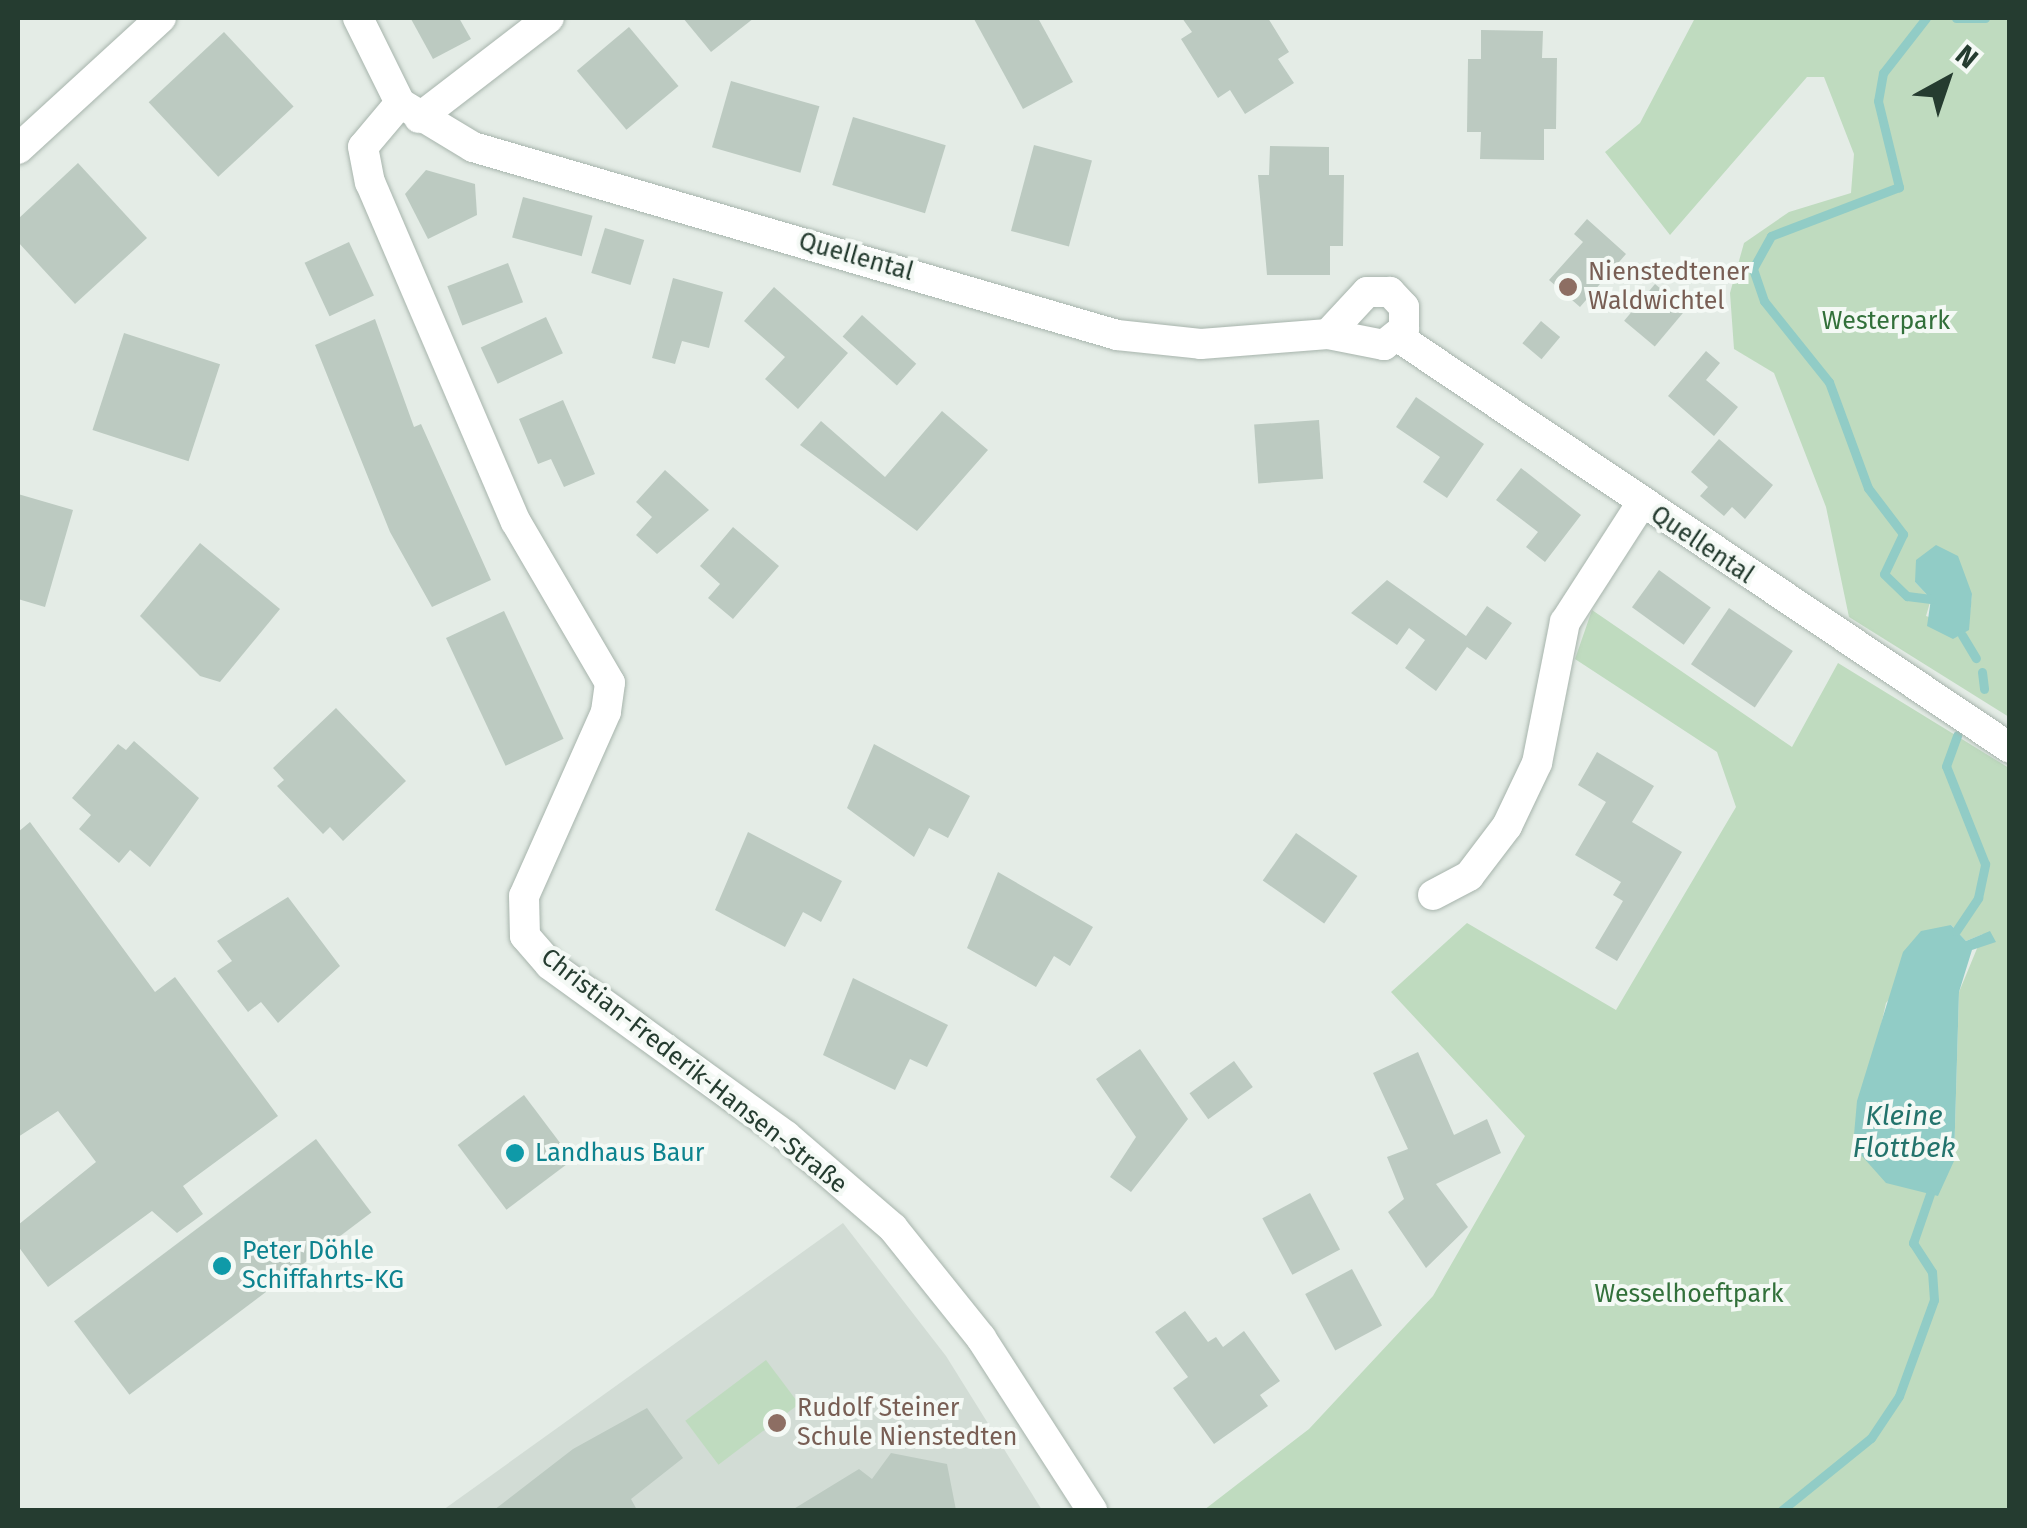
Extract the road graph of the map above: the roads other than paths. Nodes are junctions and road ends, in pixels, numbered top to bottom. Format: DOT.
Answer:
graph roads {
  1 [pos="161,18"];
  2 [pos="358,18"];
  3 [pos="549,18"];
  4 [pos="410,110"];
  5 [pos="18,149"];
  6 [pos="1328,334"];
  7 [pos="1398,337"];
  8 [pos="1641,504"];
  9 [pos="2010,748"];
  10 [pos="1433,895"];
  11 [pos="1092,1510"];
  1 -- 5 [label="street"];
  2 -- 4 [label="street"];
  3 -- 4 [label="street"];
  4 -- 6 [label="street, Quellental"];
  4 -- 11 [label="street, Christian-Frederik-Hansen-Straße"];
  6 -- 7 [label="street, Quellental"];
  6 -- 7 [label="street"];
  7 -- 8 [label="street, Quellental"];
  8 -- 9 [label="street, Quellental"];
  8 -- 10 [label="street"];
}
